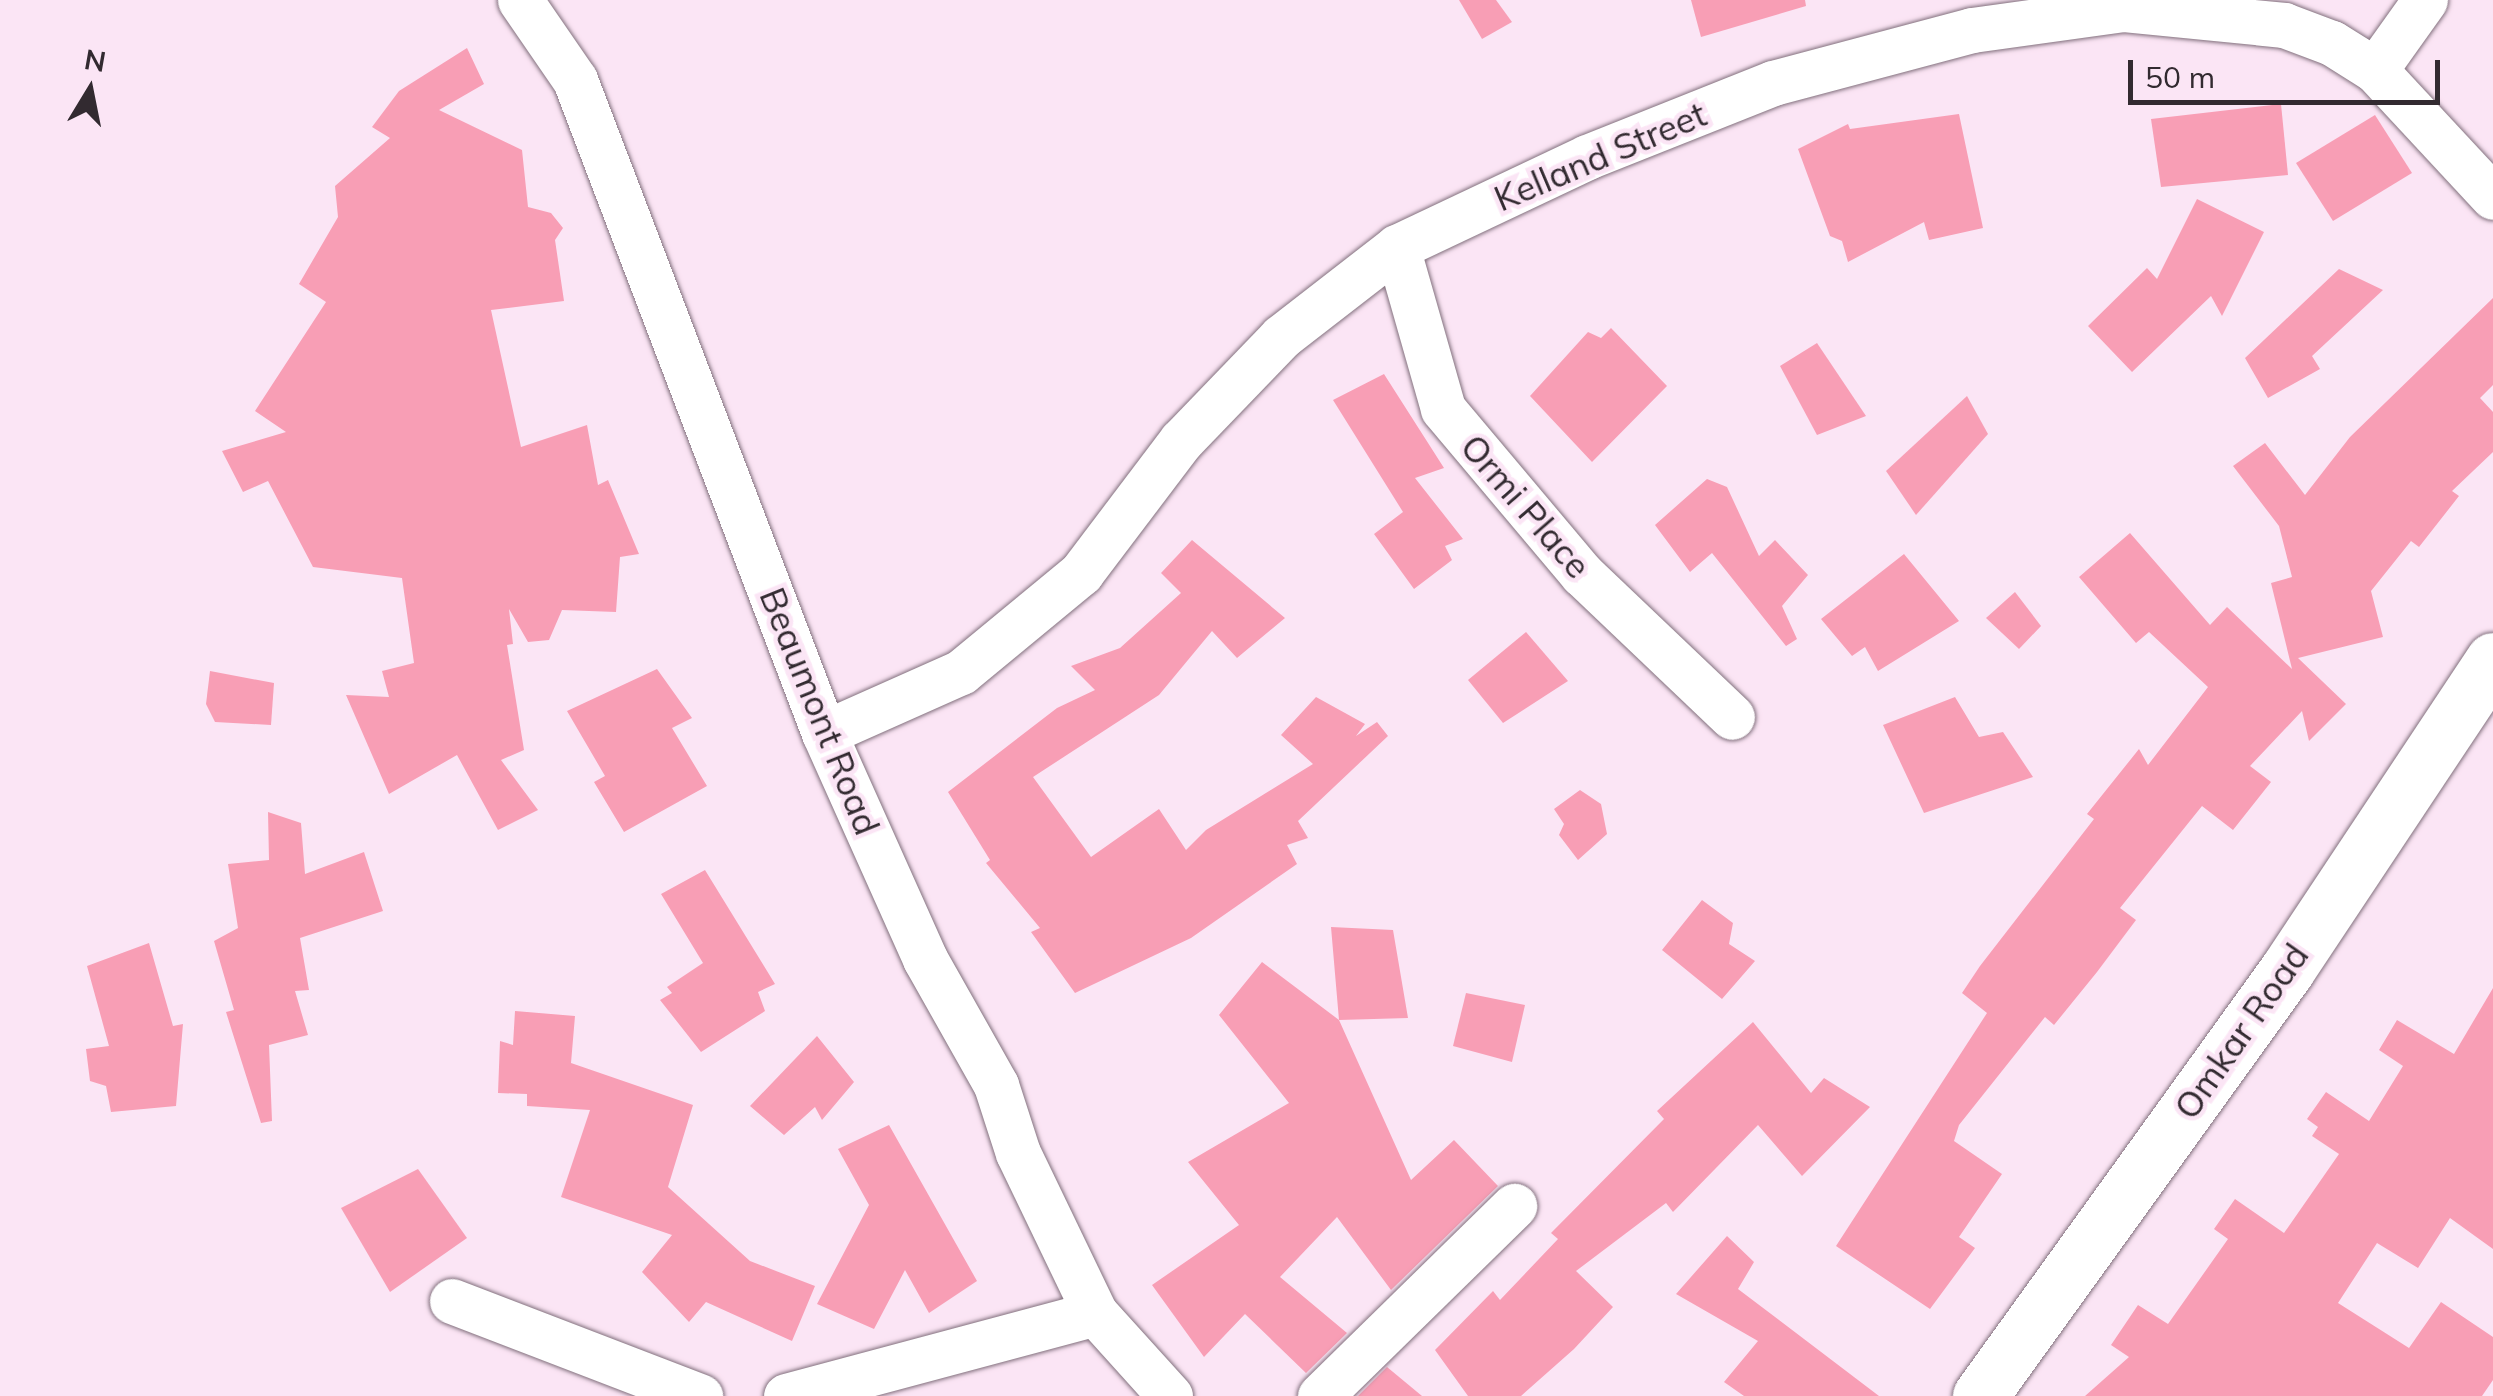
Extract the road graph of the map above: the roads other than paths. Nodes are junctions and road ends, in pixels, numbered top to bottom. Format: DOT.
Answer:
graph roads {
  1 [pos="520,0"];
  2 [pos="2425,0"];
  3 [pos="2289,12"];
  4 [pos="1969,15"];
  5 [pos="2375,70"];
  6 [pos="2493,197"];
  7 [pos="1397,248"];
  8 [pos="2493,660"];
  9 [pos="1732,717"];
  10 [pos="824,733"];
  11 [pos="1514,1206"];
  12 [pos="452,1301"];
  13 [pos="1095,1313"];
  14 [pos="700,1396"];
  15 [pos="786,1396"];
  16 [pos="1170,1396"];
  17 [pos="1320,1396"];
  18 [pos="1980,1396"];
  1 -- 10 [label="street, Beaumont Road"];
  2 -- 5 [label="street"];
  3 -- 4 [label="street, Kelland Street"];
  3 -- 5 [label="street, Kelland Street"];
  4 -- 7 [label="street, Kelland Street"];
  5 -- 6 [label="street, Kelland Street"];
  7 -- 9 [label="street, Ormi Place"];
  7 -- 10 [label="street, Kelland Street"];
  8 -- 18 [label="street, Omkar Road"];
  10 -- 13 [label="street, Beaumont Road"];
  11 -- 17 [label="street"];
  12 -- 14 [label="street"];
  13 -- 15 [label="street"];
  13 -- 16 [label="street, Beaumont Road"];
}
